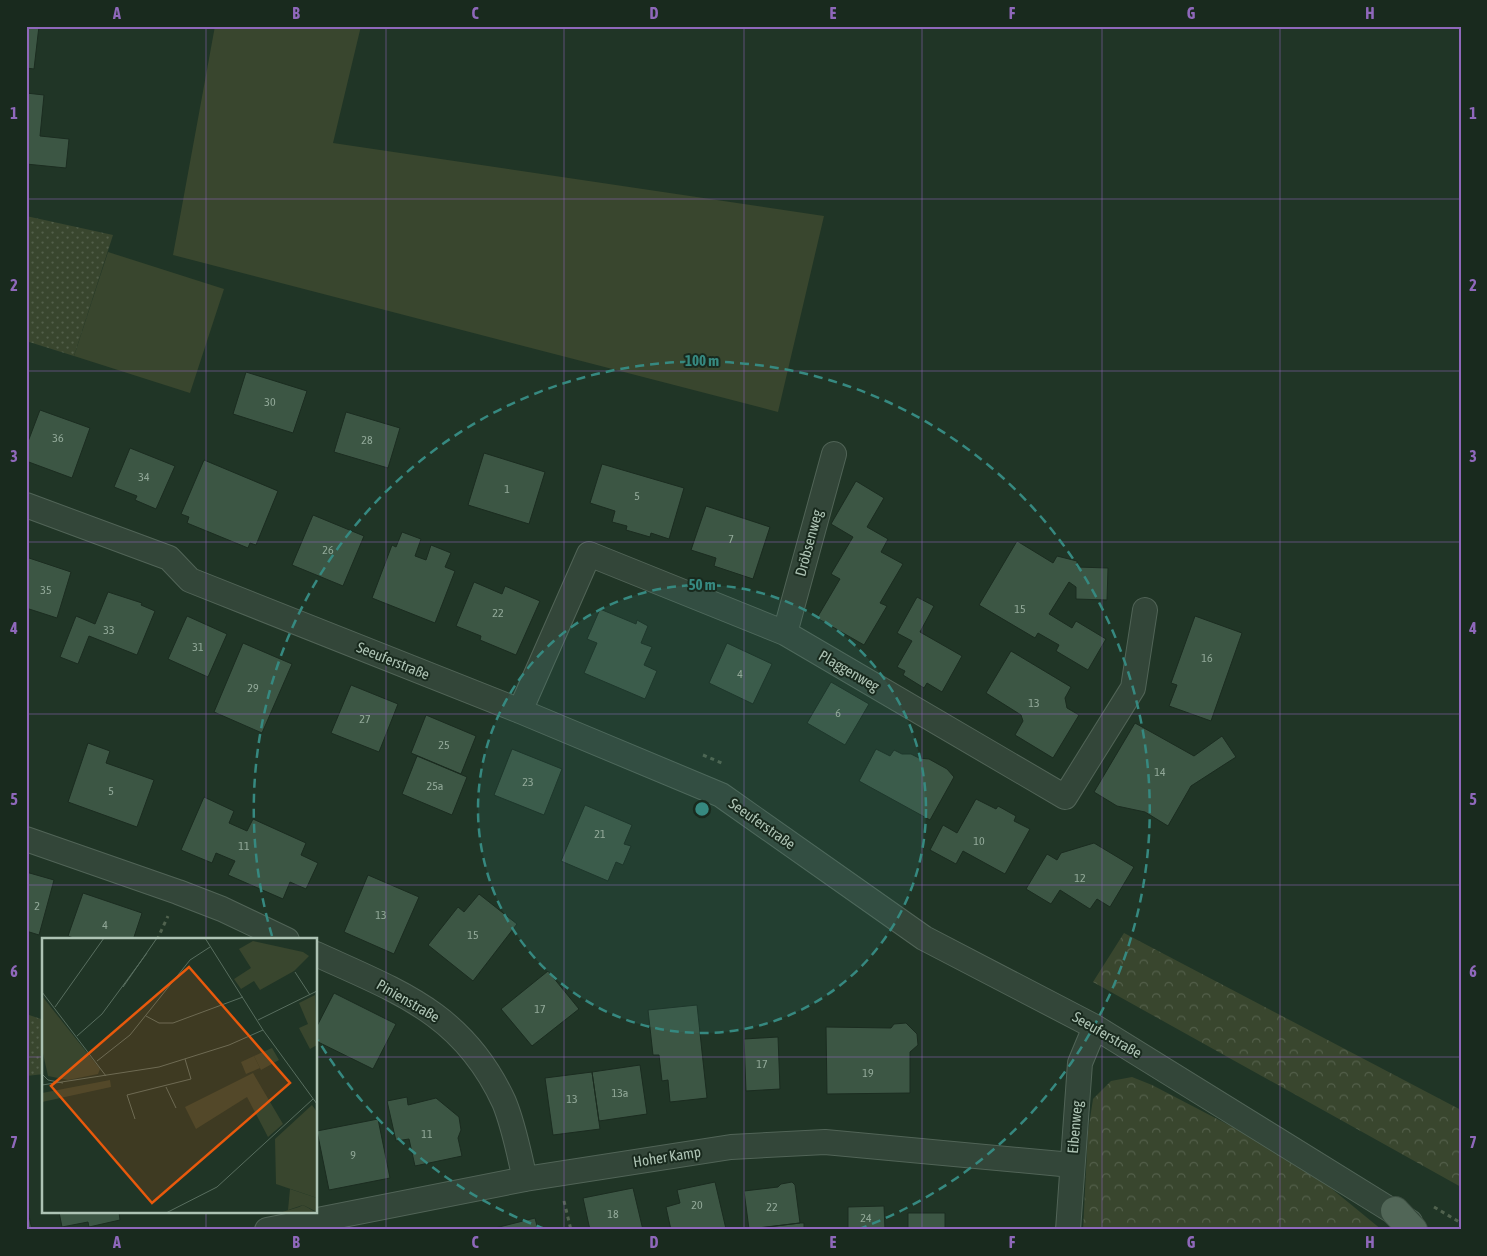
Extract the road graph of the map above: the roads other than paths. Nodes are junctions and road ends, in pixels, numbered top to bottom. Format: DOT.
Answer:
graph roads {
  1 [pos="834,454"];
  2 [pos="26,506"];
  3 [pos="1144,610"];
  4 [pos="785,634"];
  5 [pos="520,711"];
  6 [pos="26,839"];
  7 [pos="283,938"];
  8 [pos="318,955"];
  9 [pos="1095,1026"];
  10 [pos="1072,1165"];
  11 [pos="525,1179"];
  12 [pos="1404,1220"];
  13 [pos="267,1230"];
  14 [pos="1068,1230"];
  15 [pos="1422,1230"];
  1 -- 4 [label="street, Dröbsenweg"];
  2 -- 5 [label="street, Seeuferstraße"];
  3 -- 4 [label="street, Plaggenweg"];
  4 -- 5 [label="street, Plaggenweg"];
  5 -- 9 [label="street, Seeuferstraße"];
  6 -- 7 [label="street"];
  8 -- 11 [label="street, Pinienstraße"];
  9 -- 10 [label="street, Eibenweg"];
  9 -- 12 [label="street, Seeuferstraße"];
  10 -- 11 [label="street, Hoher Kamp"];
  10 -- 14 [label="street, Eibenweg"];
  11 -- 13 [label="street, Hoher Kamp"];
  12 -- 15 [label="street, Seeuferstraße"];
}
